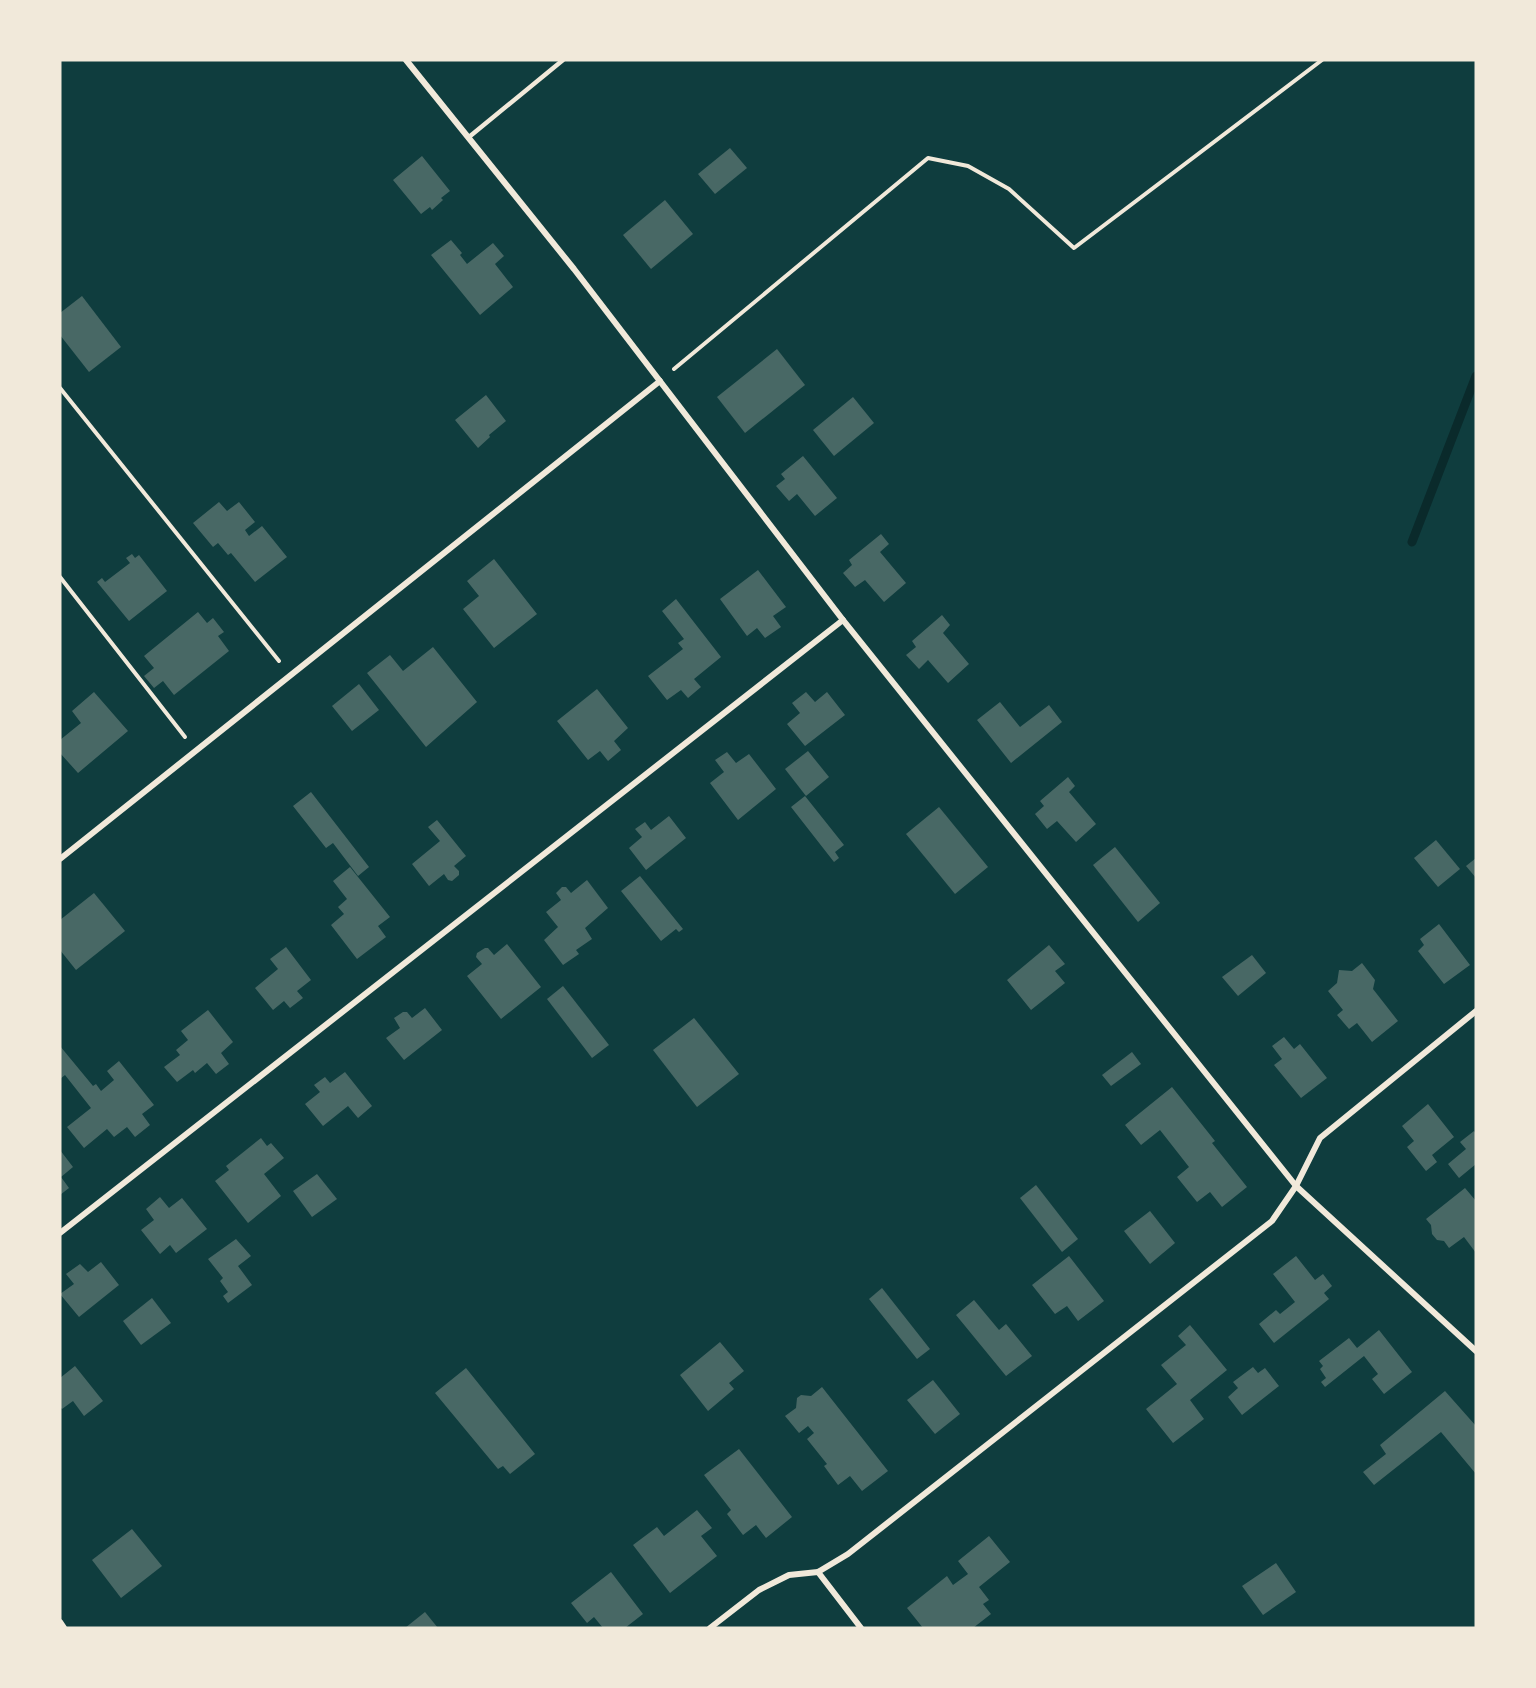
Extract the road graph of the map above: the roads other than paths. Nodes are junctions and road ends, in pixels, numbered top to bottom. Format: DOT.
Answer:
graph roads {
  1 [pos="406,60"];
  2 [pos="563,60"];
  3 [pos="469,137"];
  4 [pos="660,381"];
  5 [pos="843,620"];
  6 [pos="60,859"];
  7 [pos="1476,1011"];
  8 [pos="1296,1186"];
  9 [pos="60,1233"];
  10 [pos="1476,1351"];
  11 [pos="818,1572"];
  12 [pos="60,1622"];
  13 [pos="64,1628"];
  14 [pos="710,1628"];
  15 [pos="861,1628"];
  1 -- 3 [label="street"];
  2 -- 3 [label="lane"];
  3 -- 4 [label="street"];
  4 -- 5 [label="street"];
  4 -- 6 [label="street"];
  5 -- 8 [label="street"];
  5 -- 9 [label="street"];
  7 -- 8 [label="street"];
  8 -- 10 [label="street"];
  8 -- 11 [label="street"];
  11 -- 14 [label="street"];
  11 -- 15 [label="street"];
  12 -- 13 [label="street"];
}
